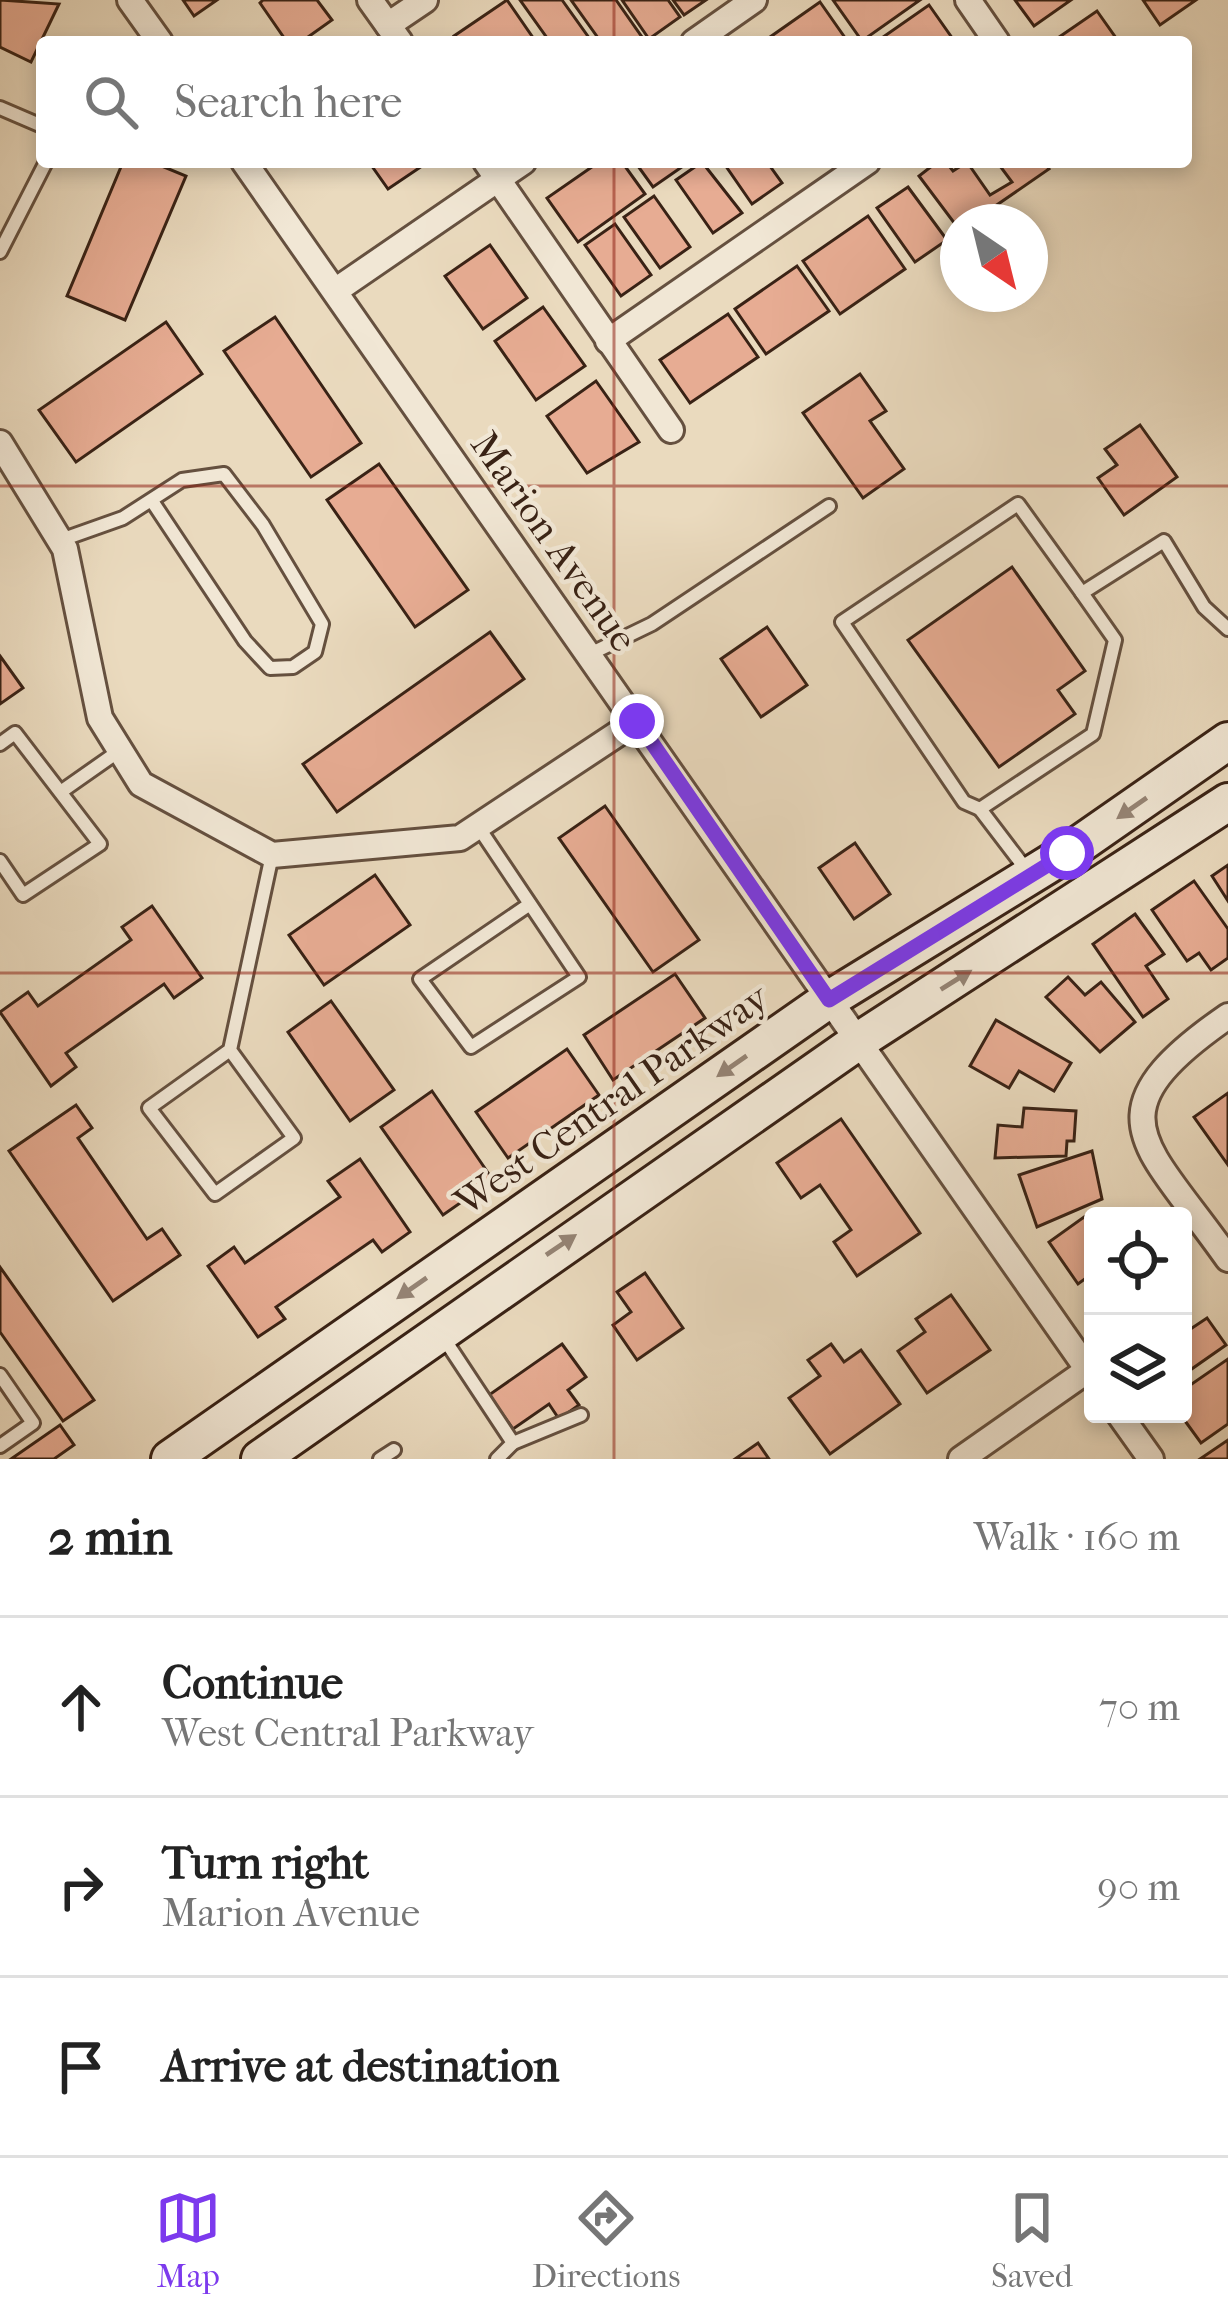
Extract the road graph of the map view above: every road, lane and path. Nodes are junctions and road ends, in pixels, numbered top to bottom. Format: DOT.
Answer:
graph roads {
  1 [pos="130,0"];
  2 [pos="370,0"];
  3 [pos="424,0"];
  4 [pos="754,0"];
  5 [pos="968,0"];
  6 [pos="394,34"];
  7 [pos="156,36"];
  8 [pos="703,36"];
  9 [pos="993,36"];
  10 [pos="0,108"];
  11 [pos="36,123"];
  12 [pos="43,168"];
  13 [pos="248,168"];
  14 [pos="858,168"];
  15 [pos="492,171"];
  16 [pos="0,252"];
  17 [pos="335,291"];
  18 [pos="608,341"];
  19 [pos="670,430"];
  20 [pos="0,443"];
  21 [pos="152,501"];
  22 [pos="829,506"];
  23 [pos="60,541"];
  24 [pos="1082,593"];
  25 [pos="1228,629"];
  26 [pos="590,654"];
  27 [pos="637,721"];
  28 [pos="1228,741"];
  29 [pos="0,744"];
  30 [pos="120,750"];
  31 [pos="62,791"];
  32 [pos="1228,802"];
  33 [pos="980,809"];
  34 [pos="479,828"];
  35 [pos="272,855"];
  36 [pos="0,861"];
  37 [pos="1030,875"];
  38 [pos="530,904"];
  39 [pos="829,1000"];
  40 [pos="1228,1016"];
  41 [pos="857,1042"];
  42 [pos="230,1050"];
  43 [pos="1228,1259"];
  44 [pos="439,1331"];
  45 [pos="1084,1364"];
  46 [pos="1084,1377"];
  47 [pos="2,1382"];
  48 [pos="581,1415"];
  49 [pos="1125,1423"];
  50 [pos="513,1443"];
  51 [pos="0,1446"];
  52 [pos="394,1450"];
  53 [pos="175,1458"];
  54 [pos="260,1459"];
  55 [pos="380,1459"];
  56 [pos="497,1459"];
  57 [pos="962,1459"];
  58 [pos="1151,1459"];
  1 -- 7 [label="street"];
  2 -- 6 [label="street"];
  3 -- 6 [label="street"];
  4 -- 8 [label="street"];
  5 -- 9 [label="street"];
  10 -- 11 [label="lane"];
  12 -- 16 [label="lane"];
  13 -- 17 [label="street, Marion Avenue"];
  14 -- 18 [label="street"];
  15 -- 17 [label="street"];
  15 -- 18 [label="street"];
  17 -- 26 [label="street, Marion Avenue"];
  18 -- 19 [label="street"];
  20 -- 23 [label="street"];
  21 -- 21 [label="lane"];
  21 -- 23 [label="lane"];
  22 -- 26 [label="lane"];
  23 -- 30 [label="street"];
  24 -- 25 [label="lane"];
  24 -- 33 [label="lane"];
  24 -- 33 [label="lane"];
  26 -- 27 [label="street, Marion Avenue"];
  27 -- 34 [label="street"];
  27 -- 39 [label="street, Marion Avenue"];
  28 -- 37 [label="main road, West Central Parkway, one-way"];
  29 -- 31 [label="lane"];
  30 -- 31 [label="lane"];
  30 -- 35 [label="street"];
  31 -- 36 [label="lane"];
  41 -- 32 [label="main road, one-way"];
  33 -- 37 [label="lane"];
  34 -- 35 [label="street"];
  34 -- 38 [label="lane"];
  35 -- 42 [label="lane"];
  37 -- 39 [label="main road, West Central Parkway"];
  38 -- 38 [label="lane"];
  39 -- 41 [label="street, Marion Avenue"];
  39 -- 53 [label="main road, West Central Parkway, one-way"];
  40 -- 43 [label="street"];
  44 -- 41 [label="main road, one-way"];
  41 -- 45 [label="street, Marion Avenue"];
  42 -- 42 [label="lane"];
  44 -- 50 [label="lane"];
  44 -- 54 [label="main road"];
  46 -- 57 [label="street"];
  47 -- 51 [label="lane"];
  48 -- 50 [label="lane"];
  49 -- 58 [label="street"];
  50 -- 56 [label="lane"];
  52 -- 55 [label="lane"];
}
